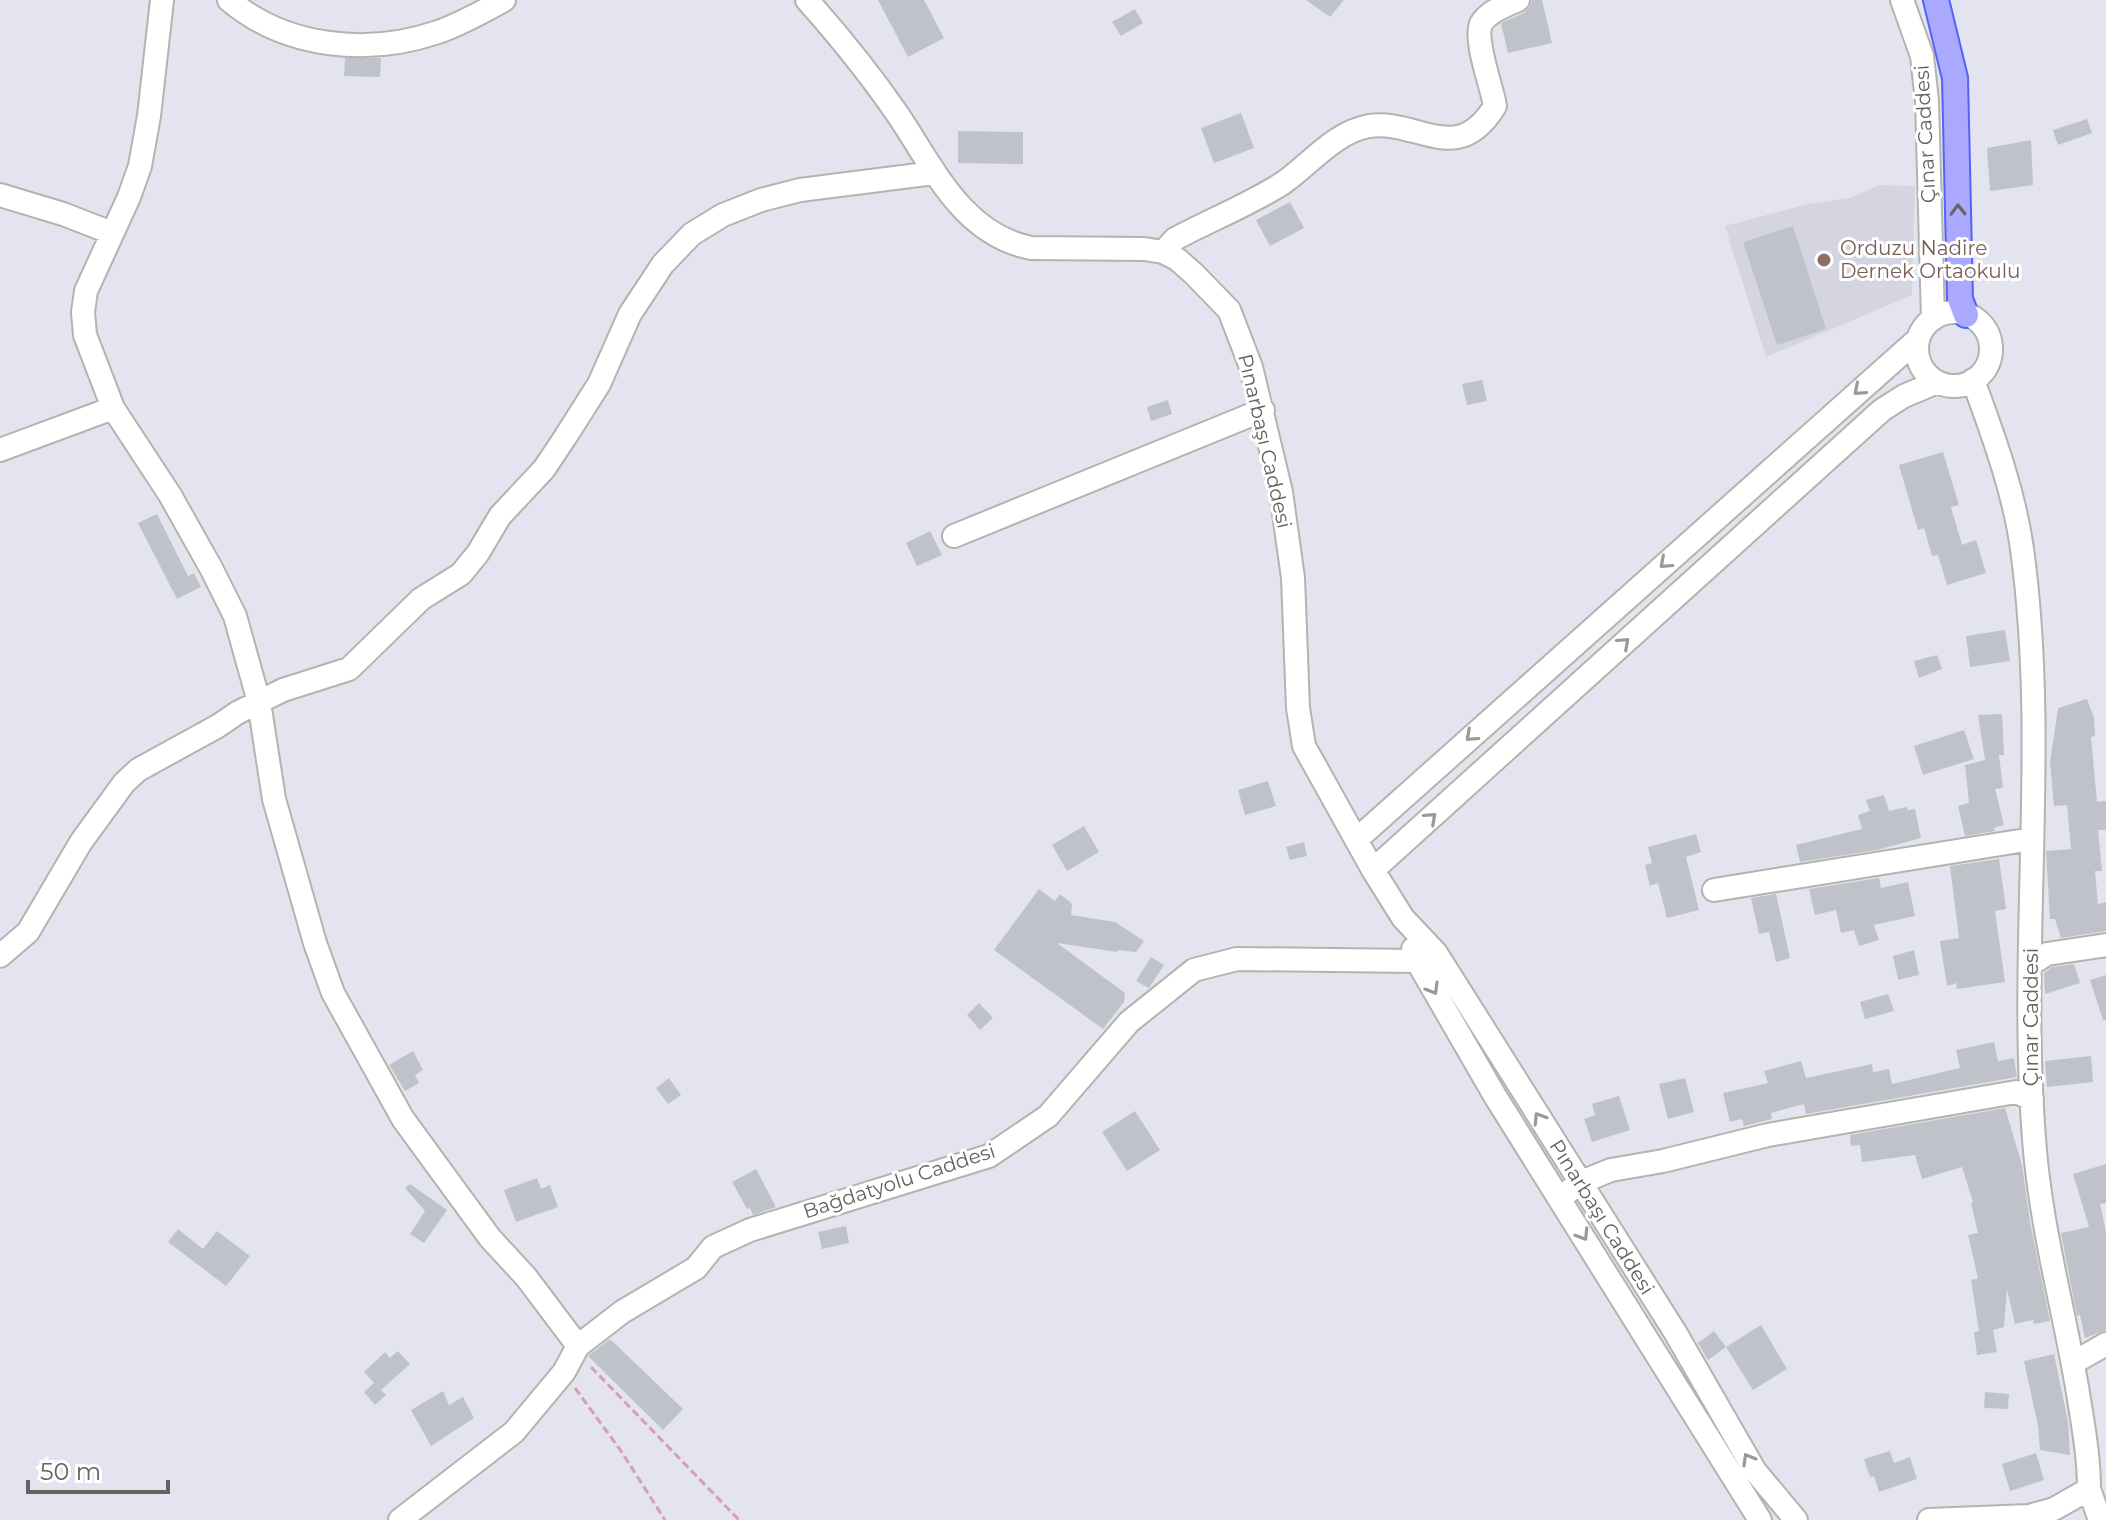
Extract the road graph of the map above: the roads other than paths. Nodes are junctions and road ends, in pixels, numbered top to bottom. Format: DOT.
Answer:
graph roads {
  1 [pos="162,0"];
  2 [pos="229,0"];
  3 [pos="504,0"];
  4 [pos="807,0"];
  5 [pos="1518,0"];
  6 [pos="1902,0"];
  7 [pos="1936,0"];
  8 [pos="934,173"];
  9 [pos="0,195"];
  10 [pos="112,233"];
  11 [pos="1163,252"];
  12 [pos="1966,315"];
  13 [pos="1933,319"];
  14 [pos="1918,339"];
  15 [pos="1973,380"];
  16 [pos="1937,382"];
  17 [pos="113,408"];
  18 [pos="1263,410"];
  19 [pos="0,450"];
  20 [pos="954,536"];
  21 [pos="259,702"];
  22 [pos="2032,839"];
  23 [pos="1356,840"];
  24 [pos="1373,870"];
  25 [pos="1714,890"];
  26 [pos="2106,945"];
  27 [pos="0,956"];
  28 [pos="1427,957"];
  29 [pos="2031,964"];
  30 [pos="2032,1099"];
  31 [pos="1579,1183"];
  32 [pos="1560,1198"];
  33 [pos="2106,1344"];
  34 [pos="577,1349"];
  35 [pos="2073,1363"];
  36 [pos="2089,1489"];
  37 [pos="400,1520"];
  38 [pos="1760,1520"];
  39 [pos="1796,1520"];
  40 [pos="1929,1520"];
  41 [pos="2100,1520"];
  1 -- 10 [label="street"];
  2 -- 3 [label="street"];
  4 -- 8 [label="street"];
  5 -- 11 [label="street"];
  6 -- 13 [label="street, Çınar Caddesi"];
  12 -- 7 [label="main road, one-way"];
  8 -- 11 [label="street"];
  8 -- 21 [label="street"];
  9 -- 10 [label="street"];
  10 -- 17 [label="street"];
  11 -- 18 [label="street, Pınarbaşı Caddesi"];
  12 -- 13 [label="street"];
  12 -- 15 [label="street"];
  13 -- 14 [label="street"];
  14 -- 16 [label="street"];
  14 -- 23 [label="street, one-way"];
  15 -- 16 [label="street"];
  15 -- 22 [label="street, Çınar Caddesi"];
  24 -- 16 [label="street, one-way"];
  17 -- 19 [label="street"];
  17 -- 21 [label="street"];
  18 -- 20 [label="street"];
  18 -- 23 [label="street, Pınarbaşı Caddesi"];
  21 -- 27 [label="street"];
  21 -- 34 [label="street"];
  22 -- 25 [label="street"];
  22 -- 29 [label="street, Çınar Caddesi"];
  23 -- 24 [label="street, Pınarbaşı Caddesi"];
  24 -- 28 [label="street, Pınarbaşı Caddesi"];
  26 -- 29 [label="street"];
  31 -- 28 [label="street, Pınarbaşı Caddesi, one-way"];
  28 -- 32 [label="street, Pınarbaşı Caddesi, one-way"];
  28 -- 34 [label="street, Bağdatyolu Caddesi"];
  29 -- 30 [label="street, Çınar Caddesi"];
  30 -- 31 [label="street"];
  30 -- 35 [label="street, Çınar Caddesi"];
  31 -- 32 [label="street"];
  39 -- 31 [label="street, Pınarbaşı Caddesi, one-way"];
  32 -- 38 [label="street, Pınarbaşı Caddesi, one-way"];
  33 -- 35 [label="street"];
  34 -- 37 [label="street, Bağdatyolu Caddesi"];
  35 -- 36 [label="street, Çınar Caddesi"];
  36 -- 40 [label="street"];
  36 -- 41 [label="street, Çınar Caddesi"];
}
